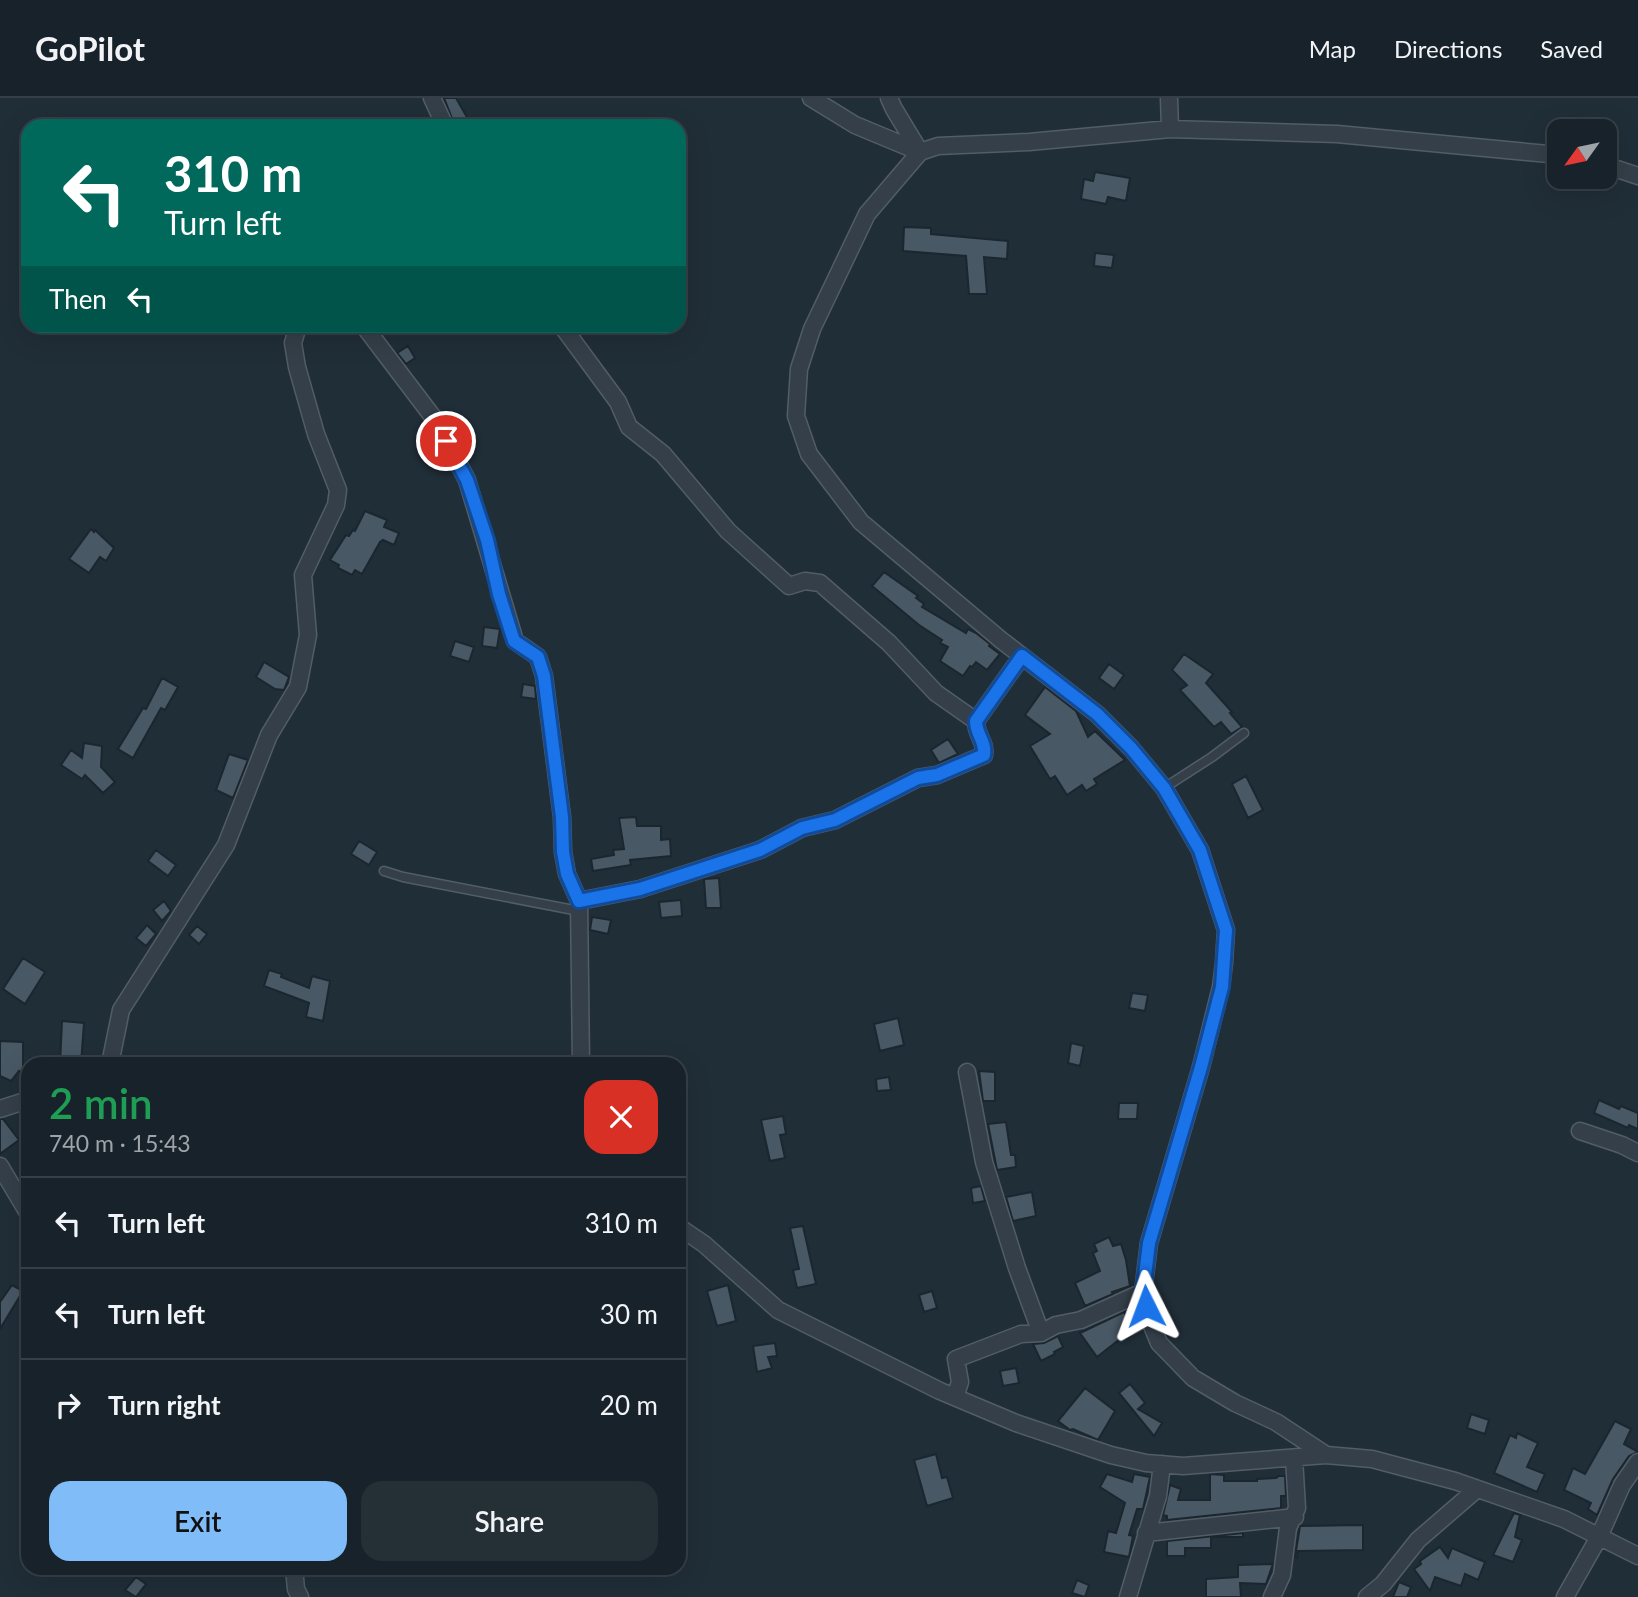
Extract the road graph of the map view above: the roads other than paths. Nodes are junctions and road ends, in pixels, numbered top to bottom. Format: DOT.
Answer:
graph roads {
  1 [pos="432,98"];
  2 [pos="811,98"];
  3 [pos="890,98"];
  4 [pos="1169,98"];
  5 [pos="442,119"];
  6 [pos="1170,129"];
  7 [pos="920,152"];
  8 [pos="1547,154"];
  9 [pos="1617,169"];
  10 [pos="1638,176"];
  11 [pos="296,333"];
  12 [pos="369,333"];
  13 [pos="567,333"];
  14 [pos="1022,656"];
  15 [pos="976,721"];
  16 [pos="1244,733"];
  17 [pos="1164,788"];
  18 [pos="384,871"];
  19 [pos="579,906"];
  20 [pos="111,1057"];
  21 [pos="580,1057"];
  22 [pos="967,1072"];
  23 [pos="21,1102"];
  24 [pos="0,1109"];
  25 [pos="1580,1131"];
  26 [pos="1638,1153"];
  27 [pos="0,1166"];
  28 [pos="21,1201"];
  29 [pos="686,1232"];
  30 [pos="1143,1292"];
  31 [pos="1041,1333"];
  32 [pos="955,1398"];
  33 [pos="1326,1455"];
  34 [pos="1294,1458"];
  35 [pos="1638,1462"];
  36 [pos="1162,1464"];
  37 [pos="1477,1489"];
  38 [pos="1294,1517"];
  39 [pos="1146,1533"];
  40 [pos="1599,1537"];
  41 [pos="1638,1556"];
  42 [pos="295,1575"];
  43 [pos="300,1597"];
  44 [pos="1128,1597"];
  45 [pos="1272,1597"];
  46 [pos="1367,1597"];
  47 [pos="1565,1597"];
  1 -- 5 [label="street"];
  2 -- 7 [label="street"];
  3 -- 7 [label="street"];
  4 -- 6 [label="street"];
  6 -- 7 [label="street"];
  6 -- 8 [label="street"];
  7 -- 14 [label="street"];
  9 -- 10 [label="street"];
  11 -- 20 [label="street"];
  12 -- 19 [label="street"];
  13 -- 15 [label="street"];
  14 -- 15 [label="street"];
  14 -- 17 [label="street"];
  15 -- 19 [label="street"];
  16 -- 17 [label="lane"];
  17 -- 30 [label="street"];
  18 -- 19 [label="lane"];
  19 -- 21 [label="street"];
  22 -- 31 [label="street"];
  23 -- 24 [label="street"];
  25 -- 26 [label="street"];
  27 -- 28 [label="street"];
  29 -- 32 [label="street"];
  30 -- 31 [label="street"];
  30 -- 33 [label="street"];
  31 -- 32 [label="street"];
  32 -- 36 [label="street"];
  33 -- 34 [label="street"];
  33 -- 37 [label="street"];
  34 -- 36 [label="street"];
  34 -- 38 [label="street"];
  35 -- 40 [label="street"];
  36 -- 39 [label="street"];
  37 -- 40 [label="street"];
  37 -- 46 [label="street"];
  38 -- 39 [label="street"];
  38 -- 45 [label="street"];
  39 -- 44 [label="street"];
  40 -- 41 [label="street"];
  40 -- 47 [label="street"];
  42 -- 43 [label="street"];
}
